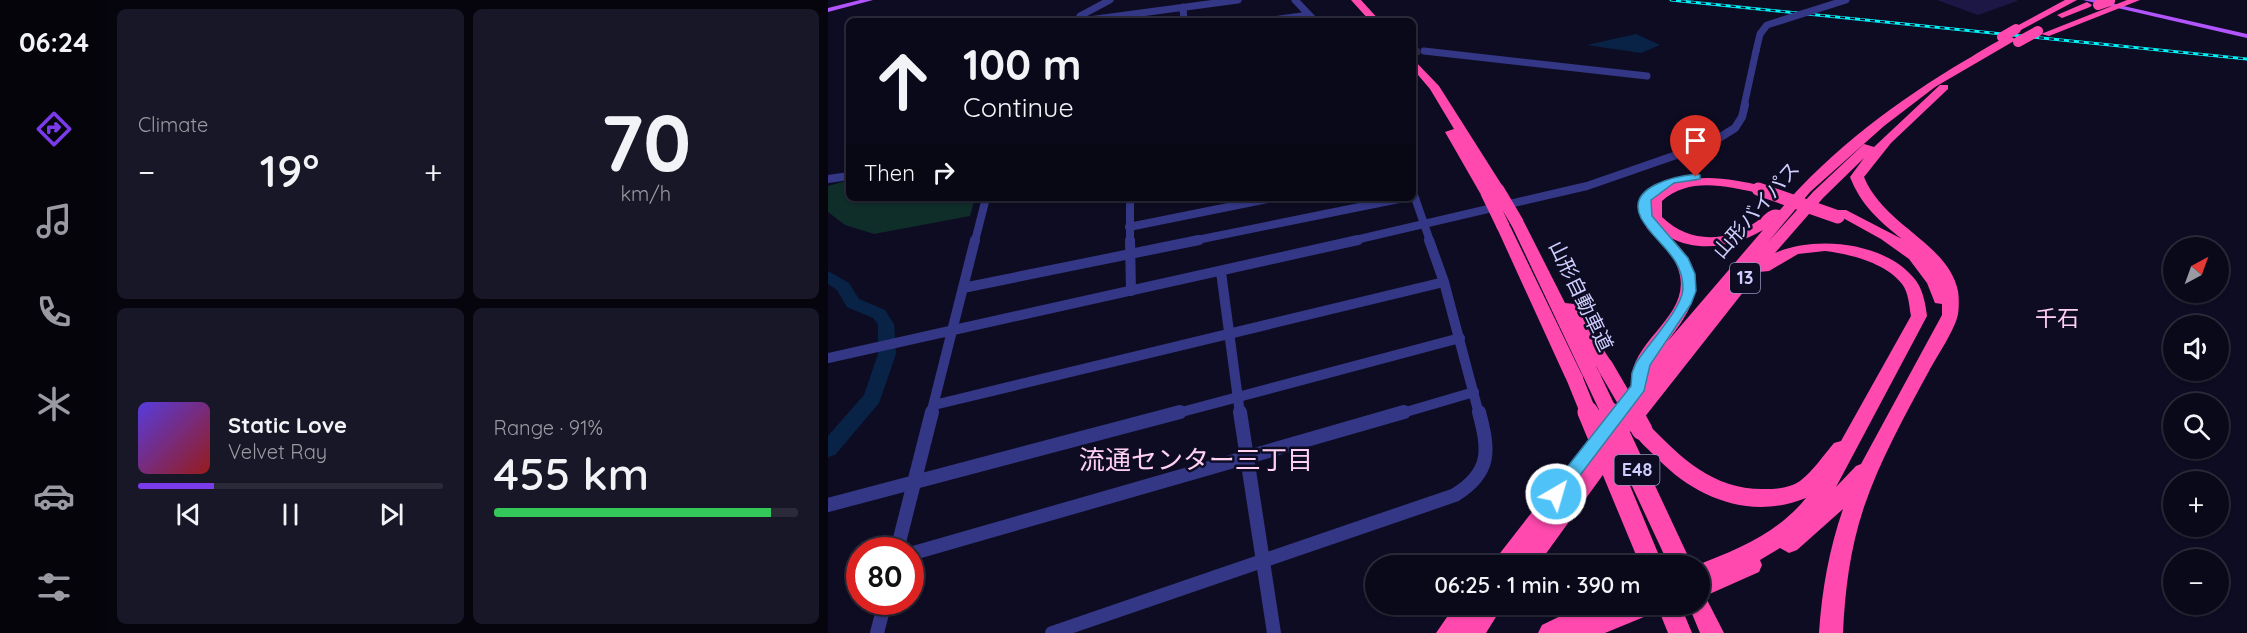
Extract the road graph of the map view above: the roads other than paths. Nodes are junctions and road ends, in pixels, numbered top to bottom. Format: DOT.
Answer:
graph roads {
  1 [pos="858,0"];
  2 [pos="869,0"];
  3 [pos="1110,0"];
  4 [pos="1238,0"];
  5 [pos="1295,0"];
  6 [pos="1346,0"];
  7 [pos="1356,0"];
  8 [pos="1846,0"];
  9 [pos="2072,0"];
  10 [pos="2135,0"];
  11 [pos="2087,2"];
  12 [pos="2098,3"];
  13 [pos="2113,3"];
  14 [pos="843,5"];
  15 [pos="828,8"];
  16 [pos="1183,8"];
  17 [pos="1309,15"];
  18 [pos="1081,18"];
  19 [pos="1184,18"];
  20 [pos="1286,18"];
  21 [pos="1312,18"];
  22 [pos="1363,18"];
  23 [pos="1373,18"];
  24 [pos="2023,36"];
  25 [pos="2247,36"];
  26 [pos="1425,51"];
  27 [pos="1416,65"];
  28 [pos="1969,65"];
  29 [pos="1647,76"];
  30 [pos="1416,80"];
  31 [pos="1944,87"];
  32 [pos="1841,155"];
  33 [pos="846,176"];
  34 [pos="828,178"];
  35 [pos="1760,188"];
  36 [pos="1492,191"];
  37 [pos="985,201"];
  38 [pos="1130,201"];
  39 [pos="1258,201"];
  40 [pos="1386,201"];
  41 [pos="1414,201"];
  42 [pos="1840,215"];
  43 [pos="1510,224"];
  44 [pos="1426,225"];
  45 [pos="1129,227"];
  46 [pos="1130,253"];
  47 [pos="1221,272"];
  48 [pos="1444,282"];
  49 [pos="963,288"];
  50 [pos="1131,291"];
  51 [pos="954,328"];
  52 [pos="1228,334"];
  53 [pos="1460,338"];
  54 [pos="1907,340"];
  55 [pos="1935,344"];
  56 [pos="828,358"];
  57 [pos="1590,373"];
  58 [pos="1649,387"];
  59 [pos="1474,392"];
  60 [pos="1237,396"];
  61 [pos="934,405"];
  62 [pos="1856,433"];
  63 [pos="1247,458"];
  64 [pos="1870,465"];
  65 [pos="914,483"];
  66 [pos="828,505"];
  67 [pos="900,537"];
  68 [pos="924,550"];
  69 [pos="1510,555"];
  70 [pos="1531,555"];
  71 [pos="1648,555"];
  72 [pos="1676,555"];
  73 [pos="1262,562"];
  74 [pos="1710,571"];
  75 [pos="1710,583"];
  76 [pos="882,615"];
  77 [pos="1462,615"];
  78 [pos="1485,615"];
  79 [pos="1583,615"];
  80 [pos="1621,615"];
  81 [pos="1673,615"];
  82 [pos="1704,615"];
  83 [pos="1711,632"];
  84 [pos="877,633"];
  85 [pos="1053,633"];
  86 [pos="1274,633"];
  87 [pos="1448,633"];
  88 [pos="1472,633"];
  89 [pos="1550,633"];
  90 [pos="1576,633"];
  91 [pos="1680,633"];
  92 [pos="1831,633"];
  1 -- 14 [label="main road"];
  2 -- 14 [label="main road"];
  3 -- 18 [label="street"];
  4 -- 16 [label="street"];
  5 -- 17 [label="street"];
  6 -- 22 [label="highway"];
  7 -- 23 [label="highway"];
  8 -- 44 [label="street, bridge"];
  9 -- 24 [label="highway"];
  10 -- 13 [label="highway"];
  11 -- 12 [label="highway, 山形バイパス / 13"];
  11 -- 13 [label="main road"];
  11 -- 24 [label="highway, 山形バイパス / 13"];
  12 -- 13 [label="highway, 山形バイパス / 13, bridge"];
  12 -- 24 [label="highway, 山形バイパス / 13"];
  13 -- 24 [label="highway"];
  13 -- 25 [label="main road"];
  14 -- 15 [label="main road"];
  16 -- 18 [label="street"];
  16 -- 19 [label="street"];
  17 -- 20 [label="street"];
  17 -- 21 [label="street"];
  24 -- 28 [label="highway, 山形バイパス / 13"];
  26 -- 29 [label="street"];
  27 -- 36 [label="highway, 山形自動車道 / E48"];
  28 -- 31 [label="highway, 山形バイパス / 13"];
  28 -- 32 [label="highway, 山形バイパス / 13"];
  30 -- 36 [label="highway, 山形自動車道 / E48"];
  31 -- 55 [label="highway"];
  31 -- 58 [label="highway, 山形バイパス / 13"];
  32 -- 35 [label="highway"];
  32 -- 58 [label="highway, 山形バイパス / 13"];
  33 -- 34 [label="street"];
  35 -- 42 [label="highway, bridge"];
  35 -- 58 [label="highway"];
  36 -- 43 [label="highway, 山形自動車道 / E48, bridge"];
  37 -- 49 [label="street"];
  38 -- 45 [label="street"];
  39 -- 45 [label="street"];
  40 -- 46 [label="street"];
  41 -- 44 [label="street"];
  42 -- 54 [label="highway"];
  42 -- 55 [label="highway"];
  43 -- 57 [label="highway, 山形自動車道 / E48"];
  43 -- 57 [label="highway"];
  44 -- 47 [label="street"];
  44 -- 48 [label="street"];
  45 -- 46 [label="street"];
  46 -- 49 [label="street"];
  46 -- 50 [label="street"];
  47 -- 50 [label="street"];
  47 -- 52 [label="street"];
  48 -- 52 [label="street"];
  48 -- 53 [label="street"];
  49 -- 51 [label="street"];
  50 -- 51 [label="street"];
  51 -- 56 [label="street"];
  51 -- 61 [label="street"];
  52 -- 60 [label="street"];
  52 -- 61 [label="street"];
  53 -- 59 [label="street"];
  53 -- 60 [label="street"];
  54 -- 58 [label="highway"];
  54 -- 62 [label="highway"];
  55 -- 64 [label="highway"];
  57 -- 62 [label="highway, bridge"];
  57 -- 71 [label="highway, 山形自動車道 / E48, bridge"];
  57 -- 72 [label="highway, 山形自動車道 / E48, bridge"];
  58 -- 69 [label="highway, 山形バイパス / 13"];
  58 -- 70 [label="highway, 山形バイパス / 13"];
  59 -- 63 [label="street"];
  59 -- 73 [label="street"];
  60 -- 63 [label="street"];
  60 -- 65 [label="street"];
  61 -- 65 [label="street"];
  62 -- 74 [label="highway"];
  63 -- 68 [label="street"];
  63 -- 73 [label="street"];
  64 -- 75 [label="highway"];
  64 -- 92 [label="highway"];
  65 -- 66 [label="street"];
  65 -- 67 [label="street"];
  73 -- 85 [label="street"];
  73 -- 86 [label="street"];
  76 -- 84 [label="street"];
  77 -- 87 [label="highway"];
  78 -- 88 [label="highway"];
  79 -- 89 [label="highway"];
  80 -- 90 [label="highway"];
  81 -- 91 [label="highway"];
  82 -- 83 [label="highway"];
}
